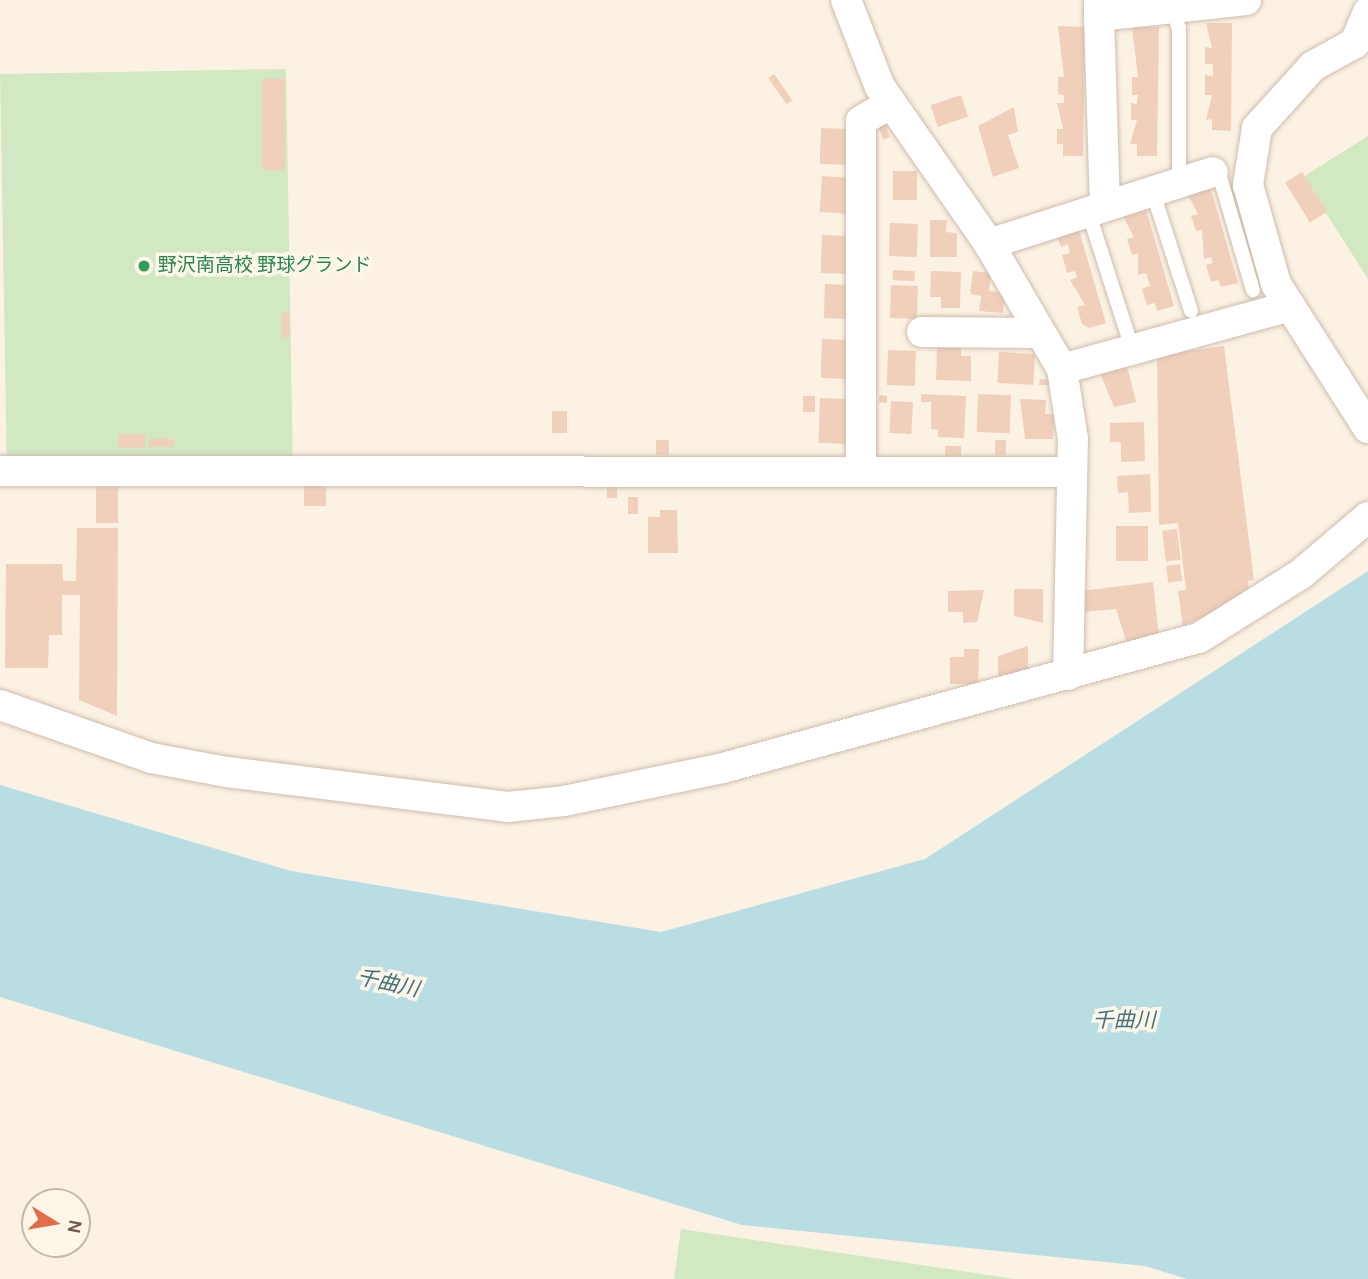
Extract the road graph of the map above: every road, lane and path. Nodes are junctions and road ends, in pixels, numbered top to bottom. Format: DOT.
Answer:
graph roads {
  1 [pos="846,0"];
  2 [pos="1237,2"];
  3 [pos="1170,5"];
  4 [pos="1099,8"];
  5 [pos="1368,12"];
  6 [pos="889,104"];
  7 [pos="1213,172"];
  8 [pos="1165,186"];
  9 [pos="1096,207"];
  10 [pos="989,244"];
  11 [pos="1253,290"];
  12 [pos="1290,306"];
  13 [pos="1191,311"];
  14 [pos="922,332"];
  15 [pos="1040,333"];
  16 [pos="1132,348"];
  17 [pos="1062,369"];
  18 [pos="1368,428"];
  19 [pos="0,471"];
  20 [pos="861,472"];
  21 [pos="1070,472"];
  22 [pos="1368,517"];
  23 [pos="1068,676"];
  24 [pos="0,705"];
  1 -- 6 [label="street"];
  2 -- 3 [label="street"];
  3 -- 4 [label="street"];
  3 -- 8 [label="lane"];
  4 -- 9 [label="street"];
  5 -- 12 [label="street"];
  6 -- 10 [label="street"];
  6 -- 20 [label="street"];
  7 -- 8 [label="street"];
  7 -- 11 [label="lane"];
  8 -- 9 [label="street"];
  8 -- 13 [label="lane"];
  9 -- 10 [label="street"];
  9 -- 16 [label="lane"];
  10 -- 15 [label="street"];
  12 -- 16 [label="street"];
  12 -- 18 [label="street"];
  14 -- 15 [label="street"];
  15 -- 17 [label="street"];
  16 -- 17 [label="street"];
  17 -- 21 [label="street"];
  19 -- 20 [label="street"];
  20 -- 21 [label="street"];
  21 -- 23 [label="street"];
  22 -- 23 [label="street"];
  23 -- 24 [label="street"];
}
